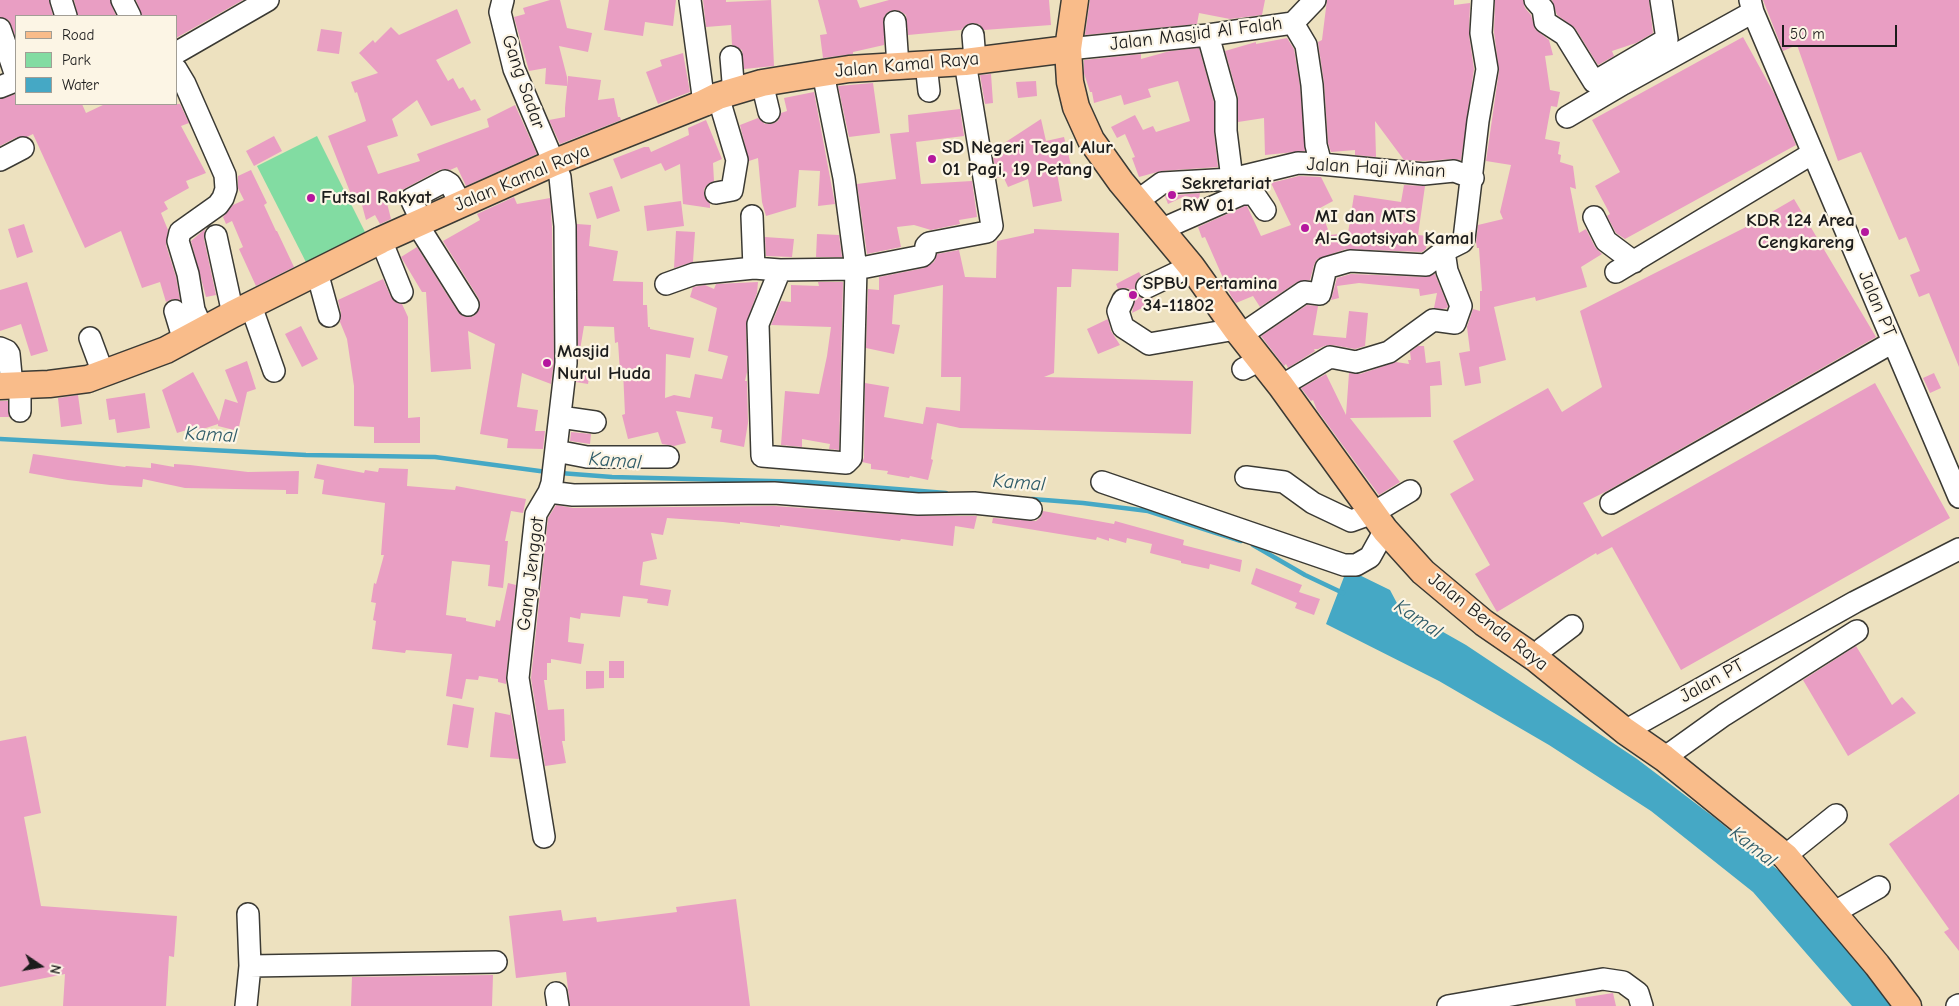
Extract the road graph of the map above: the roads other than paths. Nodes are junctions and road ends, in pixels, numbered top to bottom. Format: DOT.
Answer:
graph roads {
  1 [pos="61,0"];
  2 [pos="122,0"];
  3 [pos="268,0"];
  4 [pos="503,0"];
  5 [pos="690,0"];
  6 [pos="1075,0"];
  7 [pos="1315,0"];
  8 [pos="1483,0"];
  9 [pos="1535,0"];
  10 [pos="1661,0"];
  11 [pos="1752,6"];
  12 [pos="66,15"];
  13 [pos="130,15"];
  14 [pos="895,22"];
  15 [pos="1293,23"];
  16 [pos="0,29"];
  17 [pos="1208,34"];
  18 [pos="1068,49"];
  19 [pos="969,51"];
  20 [pos="178,52"];
  21 [pos="731,57"];
  22 [pos="926,64"];
  23 [pos="898,66"];
  24 [pos="15,73"];
  25 [pos="178,73"];
  26 [pos="822,73"];
  27 [pos="15,81"];
  28 [pos="762,83"];
  29 [pos="0,87"];
  30 [pos="930,91"];
  31 [pos="719,97"];
  32 [pos="768,112"];
  33 [pos="1567,118"];
  34 [pos="23,148"];
  35 [pos="1813,153"];
  36 [pos="0,160"];
  37 [pos="553,163"];
  38 [pos="1321,164"];
  39 [pos="1473,178"];
  40 [pos="1232,179"];
  41 [pos="1123,191"];
  42 [pos="716,193"];
  43 [pos="1264,210"];
  44 [pos="752,216"];
  45 [pos="1594,217"];
  46 [pos="419,223"];
  47 [pos="1160,230"];
  48 [pos="216,236"];
  49 [pos="381,240"];
  50 [pos="1444,251"];
  51 [pos="1191,266"];
  52 [pos="754,268"];
  53 [pos="323,269"];
  54 [pos="856,269"];
  55 [pos="780,270"];
  56 [pos="666,284"];
  57 [pos="1147,287"];
  58 [pos="402,292"];
  59 [pos="1123,300"];
  60 [pos="468,305"];
  61 [pos="332,307"];
  62 [pos="242,310"];
  63 [pos="175,311"];
  64 [pos="1228,332"];
  65 [pos="90,338"];
  66 [pos="1893,342"];
  67 [pos="180,346"];
  68 [pos="0,348"];
  69 [pos="274,371"];
  70 [pos="95,382"];
  71 [pos="11,386"];
  72 [pos="1281,386"];
  73 [pos="20,411"];
  74 [pos="560,417"];
  75 [pos="595,422"];
  76 [pos="555,456"];
  77 [pos="668,457"];
  78 [pos="1246,477"];
  79 [pos="1102,482"];
  80 [pos="551,488"];
  81 [pos="1410,491"];
  82 [pos="1959,497"];
  83 [pos="1611,502"];
  84 [pos="1031,509"];
  85 [pos="1379,522"];
  86 [pos="1959,549"];
  87 [pos="1572,626"];
  88 [pos="1857,631"];
  89 [pos="1534,658"];
  90 [pos="1625,731"];
  91 [pos="1664,758"];
  92 [pos="1836,815"];
  93 [pos="544,837"];
  94 [pos="1785,856"];
  95 [pos="1879,887"];
  96 [pos="1833,913"];
  97 [pos="248,914"];
  98 [pos="496,962"];
  99 [pos="250,966"];
  100 [pos="246,1006"];
  101 [pos="1448,1006"];
  102 [pos="1642,1006"];
  103 [pos="1908,1006"];
  1 -- 12 [label="street"];
  2 -- 13 [label="street"];
  3 -- 20 [label="street"];
  4 -- 37 [label="street, Gang Sadar"];
  5 -- 31 [label="street"];
  6 -- 18 [label="main road, Jalan Benda Raya"];
  7 -- 15 [label="street, Jalan Masjid Al Falah"];
  8 -- 39 [label="street"];
  9 -- 10 [label="street"];
  11 -- 33 [label="street"];
  11 -- 35 [label="street, Jalan PT"];
  14 -- 23 [label="street"];
  15 -- 17 [label="street, Jalan Masjid Al Falah"];
  15 -- 38 [label="street"];
  16 -- 24 [label="street"];
  17 -- 18 [label="street, Jalan Masjid Al Falah"];
  17 -- 40 [label="street"];
  18 -- 19 [label="main road, Jalan Kamal Raya"];
  18 -- 41 [label="main road, Jalan Benda Raya"];
  19 -- 22 [label="main road, Jalan Kamal Raya"];
  19 -- 54 [label="street"];
  21 -- 31 [label="street"];
  22 -- 23 [label="main road, Jalan Kamal Raya"];
  22 -- 30 [label="street"];
  23 -- 26 [label="main road, Jalan Kamal Raya"];
  25 -- 67 [label="street"];
  26 -- 28 [label="main road, Jalan Kamal Raya"];
  26 -- 54 [label="street"];
  27 -- 29 [label="street"];
  28 -- 31 [label="main road, Jalan Kamal Raya"];
  28 -- 32 [label="street"];
  31 -- 37 [label="main road, Jalan Kamal Raya"];
  31 -- 42 [label="street"];
  34 -- 36 [label="street"];
  35 -- 45 [label="street"];
  35 -- 66 [label="street, Jalan PT"];
  37 -- 46 [label="main road, Jalan Kamal Raya"];
  37 -- 74 [label="street, Gang Jenggot"];
  38 -- 39 [label="street, Jalan Haji Minan"];
  38 -- 40 [label="street, Jalan Haji Minan"];
  39 -- 50 [label="street"];
  40 -- 41 [label="street, Jalan Haji Minan"];
  41 -- 47 [label="main road, Jalan Benda Raya"];
  43 -- 47 [label="street"];
  44 -- 52 [label="street"];
  46 -- 49 [label="main road, Jalan Kamal Raya"];
  46 -- 60 [label="street"];
  47 -- 51 [label="main road, Jalan Benda Raya"];
  48 -- 62 [label="street"];
  49 -- 53 [label="main road, Jalan Kamal Raya"];
  49 -- 58 [label="street"];
  50 -- 64 [label="street"];
  50 -- 72 [label="street"];
  51 -- 57 [label="street"];
  51 -- 64 [label="main road, Jalan Benda Raya"];
  52 -- 55 [label="street"];
  52 -- 56 [label="street"];
  53 -- 61 [label="street"];
  53 -- 62 [label="main road, Jalan Kamal Raya"];
  54 -- 55 [label="street"];
  54 -- 55 [label="street"];
  59 -- 64 [label="street"];
  62 -- 67 [label="main road, Jalan Kamal Raya"];
  62 -- 69 [label="street"];
  63 -- 67 [label="street"];
  64 -- 72 [label="main road, Jalan Benda Raya"];
  65 -- 70 [label="street"];
  66 -- 82 [label="street, Jalan PT"];
  66 -- 83 [label="street"];
  67 -- 70 [label="main road, Jalan Kamal Raya"];
  68 -- 71 [label="street"];
  70 -- 71 [label="main road, Jalan Kamal Raya"];
  71 -- 73 [label="street"];
  72 -- 85 [label="main road, Jalan Benda Raya"];
  74 -- 75 [label="street"];
  74 -- 76 [label="street, Gang Jenggot"];
  76 -- 77 [label="street"];
  76 -- 80 [label="street, Gang Jenggot"];
  78 -- 85 [label="street"];
  79 -- 85 [label="street"];
  80 -- 84 [label="street"];
  80 -- 93 [label="street, Gang Jenggot"];
  81 -- 85 [label="street"];
  85 -- 89 [label="main road, Jalan Benda Raya"];
  86 -- 90 [label="street, Jalan PT"];
  87 -- 89 [label="street"];
  88 -- 91 [label="street"];
  89 -- 90 [label="main road, Jalan Benda Raya"];
  90 -- 91 [label="main road, Jalan Benda Raya"];
  91 -- 94 [label="main road, Jalan Benda Raya"];
  92 -- 94 [label="street"];
  94 -- 96 [label="main road, Jalan Benda Raya"];
  95 -- 96 [label="street"];
  96 -- 103 [label="main road, Jalan Benda Raya"];
  97 -- 99 [label="street"];
  98 -- 99 [label="street"];
  99 -- 100 [label="street"];
  101 -- 102 [label="street"];
}
